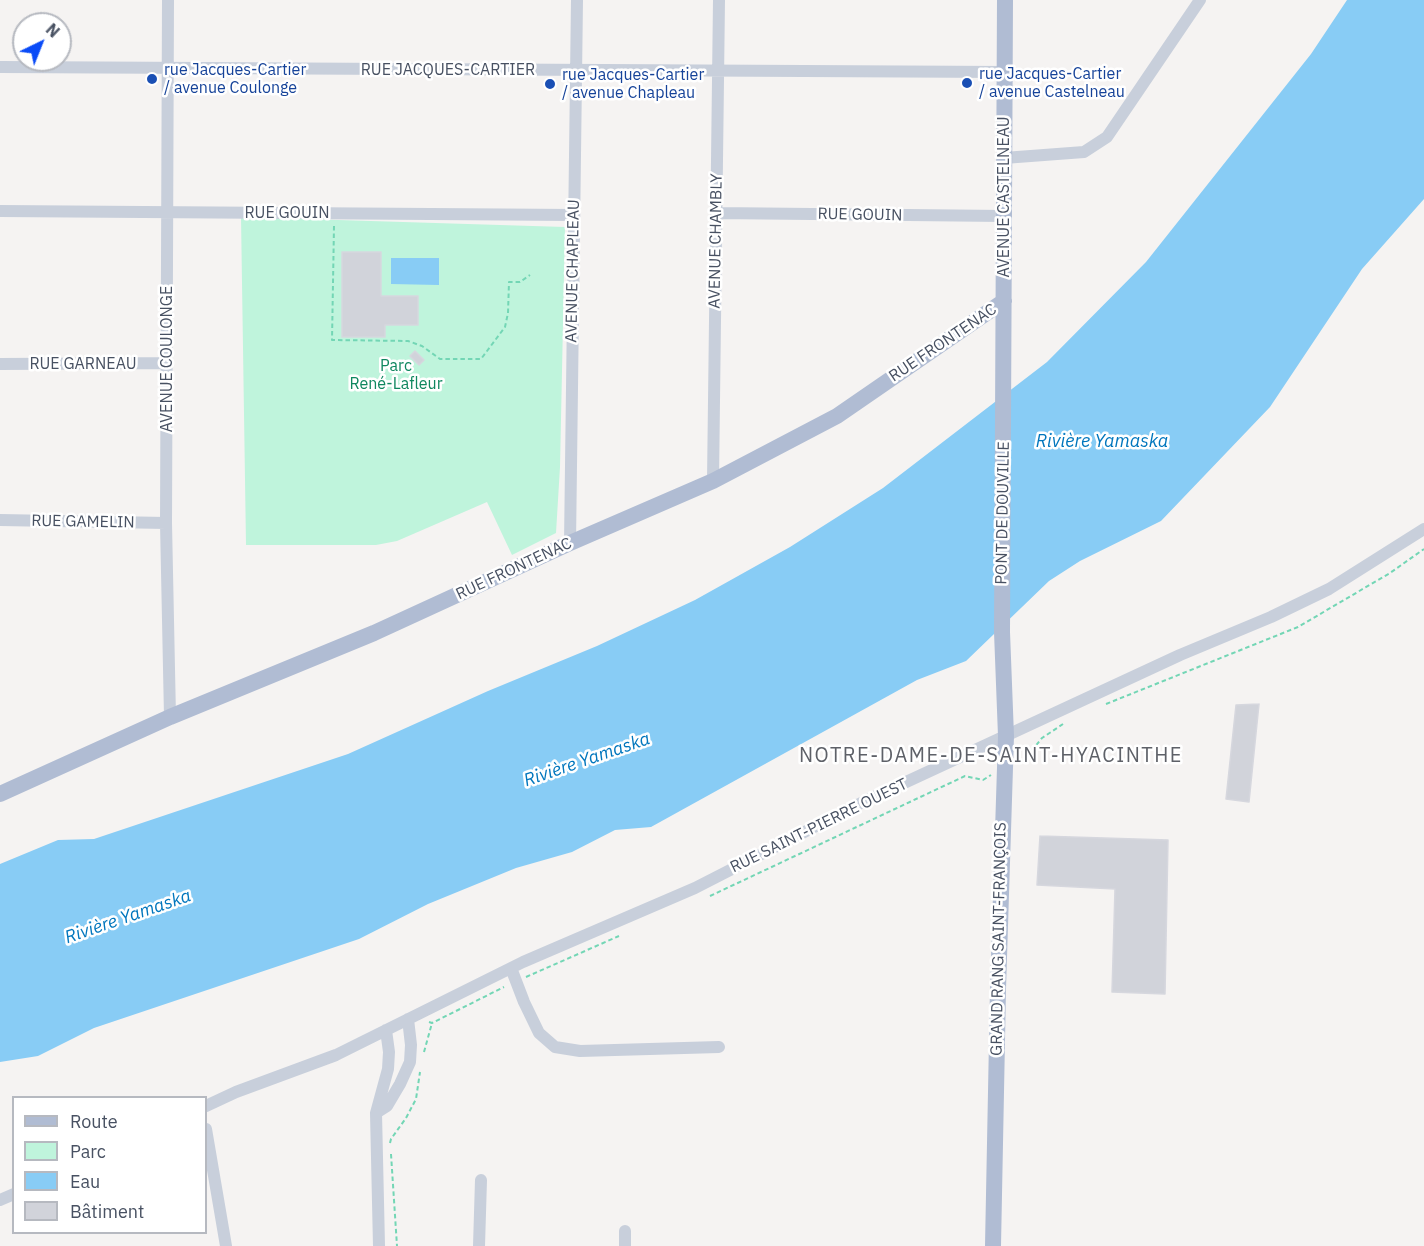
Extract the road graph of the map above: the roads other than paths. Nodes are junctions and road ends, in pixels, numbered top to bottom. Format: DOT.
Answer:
graph roads {
  1 [pos="168,0"];
  2 [pos="577,0"];
  3 [pos="719,0"];
  4 [pos="1005,0"];
  5 [pos="1200,0"];
  6 [pos="0,67"];
  7 [pos="168,68"];
  8 [pos="576,70"];
  9 [pos="718,71"];
  10 [pos="1005,72"];
  11 [pos="1004,158"];
  12 [pos="0,211"];
  13 [pos="167,212"];
  14 [pos="717,213"];
  15 [pos="574,215"];
  16 [pos="1004,216"];
  17 [pos="1004,301"];
  18 [pos="167,363"];
  19 [pos="0,364"];
  20 [pos="1004,394"];
  21 [pos="713,481"];
  22 [pos="0,520"];
  23 [pos="166,523"];
  24 [pos="1424,529"];
  25 [pos="570,543"];
  26 [pos="1002,632"];
  27 [pos="170,717"];
  28 [pos="1006,736"];
  29 [pos="0,794"];
  30 [pos="511,968"];
  31 [pos="408,1019"];
  32 [pos="386,1030"];
  33 [pos="719,1047"];
  34 [pos="207,1106"];
  35 [pos="376,1113"];
  36 [pos="207,1135"];
  37 [pos="481,1180"];
  38 [pos="625,1232"];
  39 [pos="226,1246"];
  40 [pos="379,1246"];
  41 [pos="479,1246"];
  42 [pos="625,1246"];
  43 [pos="993,1246"];
  1 -- 7 [label="street, AVENUE COULONGE"];
  2 -- 8 [label="street, AVENUE CHAPLEAU"];
  3 -- 9 [label="street, AVENUE CHAMBLY"];
  4 -- 10 [label="main road, AVENUE CASTELNEAU"];
  5 -- 11 [label="street"];
  6 -- 7 [label="street, RUE JACQUES-CARTIER"];
  7 -- 8 [label="street, RUE JACQUES-CARTIER"];
  7 -- 13 [label="street, AVENUE COULONGE"];
  8 -- 9 [label="street, RUE JACQUES-CARTIER"];
  8 -- 15 [label="street, AVENUE CHAPLEAU"];
  9 -- 10 [label="street, RUE JACQUES-CARTIER"];
  9 -- 14 [label="street, AVENUE CHAMBLY"];
  10 -- 11 [label="main road, AVENUE CASTELNEAU"];
  11 -- 16 [label="main road, AVENUE CASTELNEAU"];
  12 -- 13 [label="street, RUE GOUIN"];
  13 -- 15 [label="street, RUE GOUIN"];
  13 -- 18 [label="street, AVENUE COULONGE"];
  14 -- 16 [label="street, RUE GOUIN"];
  14 -- 21 [label="street, AVENUE CHAMBLY"];
  15 -- 25 [label="street, AVENUE CHAPLEAU"];
  16 -- 17 [label="main road, AVENUE CASTELNEAU"];
  17 -- 20 [label="main road, AVENUE CASTELNEAU"];
  17 -- 21 [label="main road, RUE FRONTENAC"];
  18 -- 19 [label="street, RUE GARNEAU"];
  18 -- 23 [label="street, AVENUE COULONGE"];
  20 -- 26 [label="main road, PONT DE DOUVILLE"];
  21 -- 25 [label="main road, RUE FRONTENAC"];
  22 -- 23 [label="street, RUE GAMELIN"];
  23 -- 27 [label="street, AVENUE COULONGE"];
  24 -- 28 [label="street, RUE SAINT-PIERRE OUEST"];
  25 -- 27 [label="main road, RUE FRONTENAC"];
  26 -- 28 [label="main road, GRAND RANG SAINT-FRANÇOIS"];
  27 -- 29 [label="main road, RUE FRONTENAC"];
  28 -- 30 [label="street, RUE SAINT-PIERRE OUEST"];
  28 -- 43 [label="main road, GRAND RANG SAINT-FRANÇOIS"];
  30 -- 31 [label="street, RUE SAINT-PIERRE OUEST"];
  30 -- 33 [label="street"];
  31 -- 32 [label="street, RUE SAINT-PIERRE OUEST"];
  31 -- 35 [label="street"];
  32 -- 34 [label="street, RUE SAINT-PIERRE OUEST"];
  32 -- 35 [label="street"];
  35 -- 40 [label="street"];
  36 -- 39 [label="street"];
  37 -- 41 [label="street"];
  38 -- 42 [label="street"];
}
